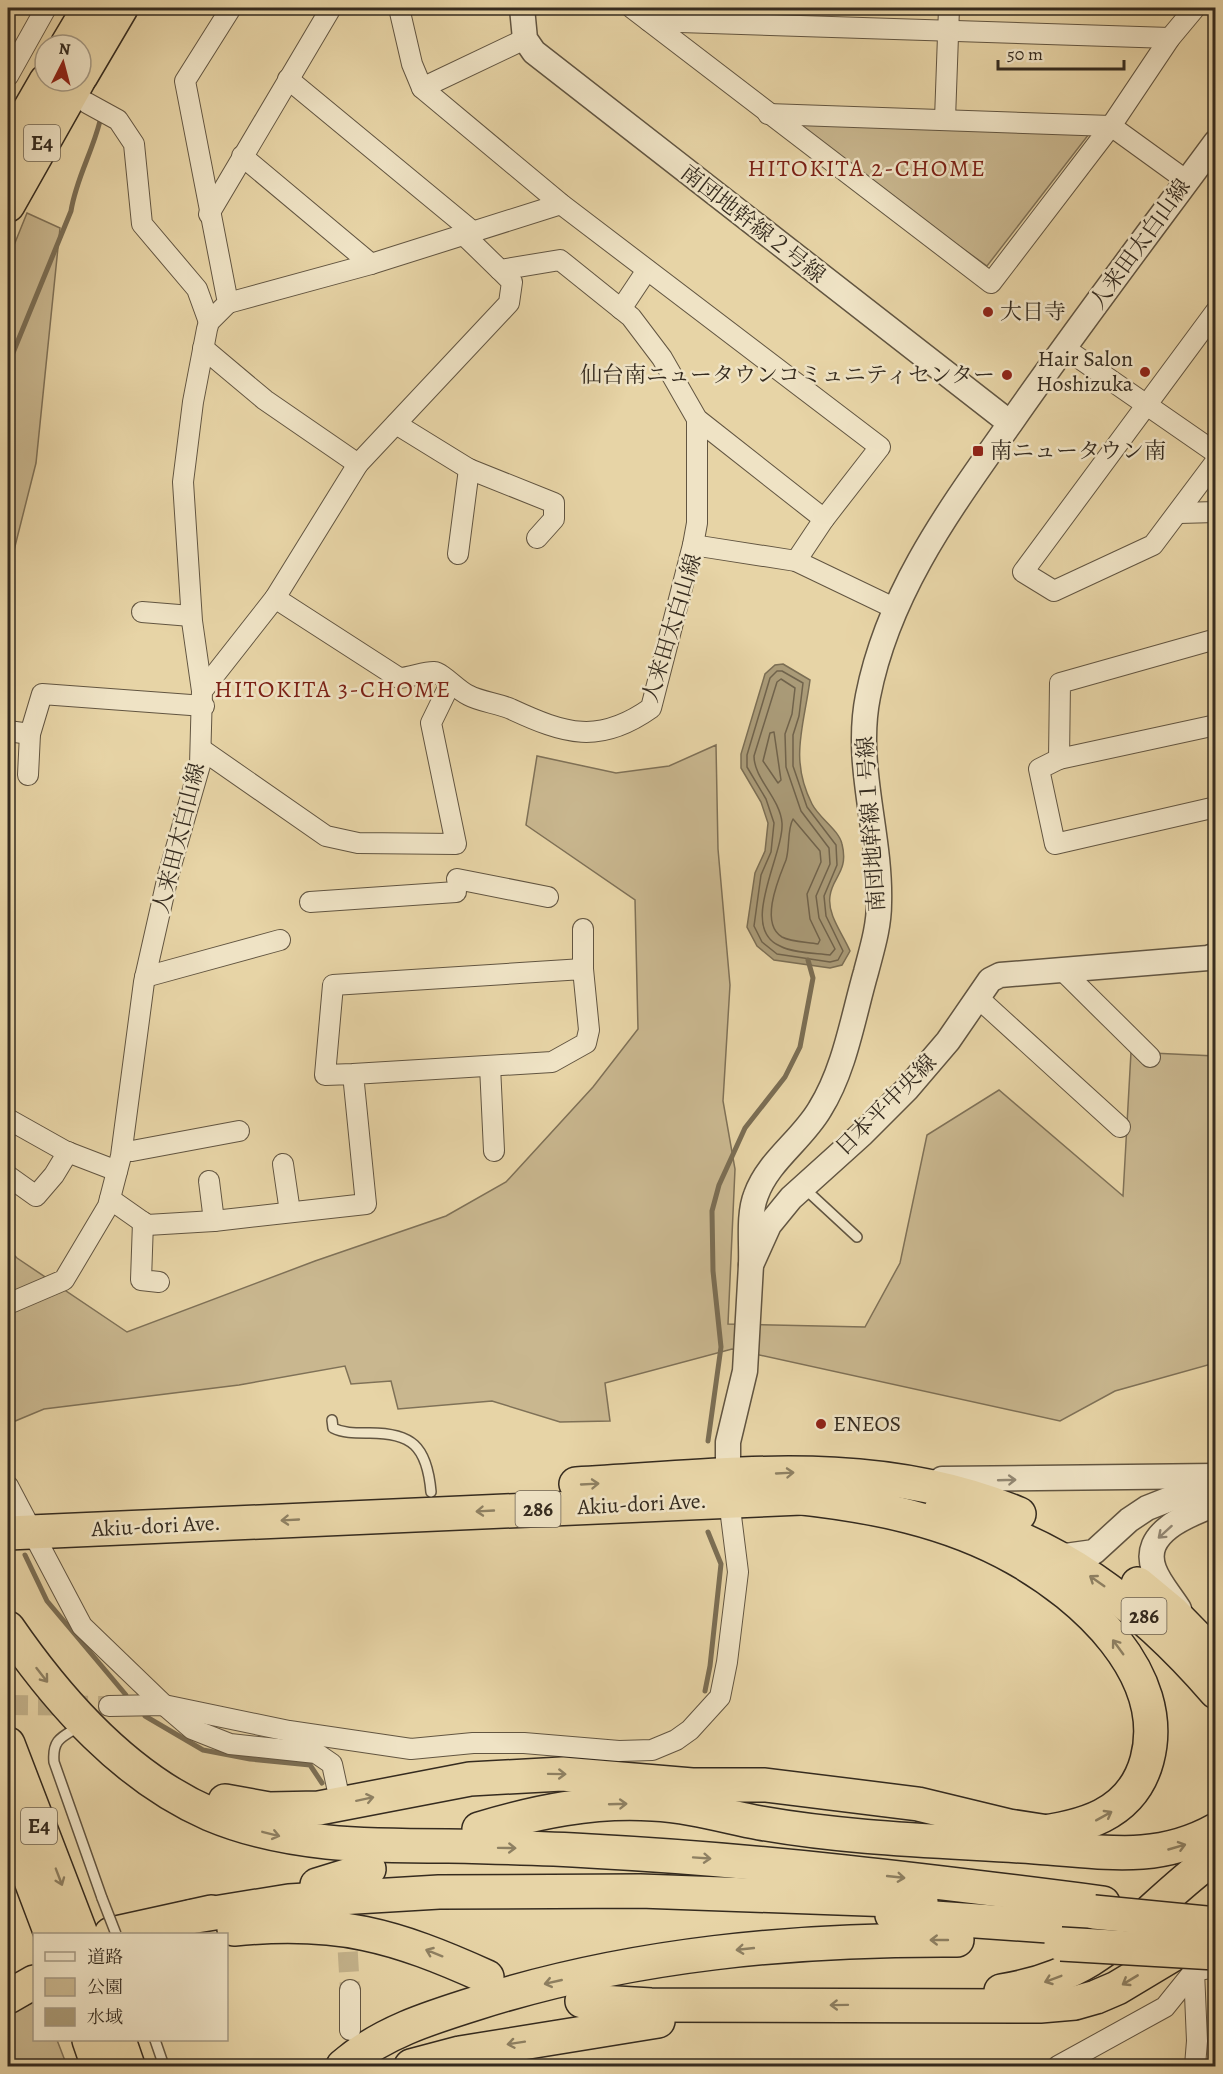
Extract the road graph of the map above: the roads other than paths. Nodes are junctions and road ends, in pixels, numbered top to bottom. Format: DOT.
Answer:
graph roads {
  1 [pos="46,8"];
  2 [pos="89,8"];
  3 [pos="121,8"];
  4 [pos="231,8"];
  5 [pos="331,8"];
  6 [pos="399,8"];
  7 [pos="522,8"];
  8 [pos="632,8"];
  9 [pos="949,8"];
  10 [pos="1195,8"];
  11 [pos="650,21"];
  12 [pos="948,32"];
  13 [pos="74,33"];
  14 [pos="1170,38"];
  15 [pos="525,39"];
  16 [pos="93,65"];
  17 [pos="24,74"];
  18 [pos="288,79"];
  19 [pos="422,88"];
  20 [pos="78,93"];
  21 [pos="89,93"];
  22 [pos="768,114"];
  23 [pos="945,119"];
  24 [pos="1111,126"];
  25 [pos="1215,142"];
  26 [pos="8,147"];
  27 [pos="243,156"];
  28 [pos="1187,181"];
  29 [pos="561,204"];
  30 [pos="8,205"];
  31 [pos="209,214"];
  32 [pos="468,233"];
  33 [pos="371,264"];
  34 [pos="500,270"];
  35 [pos="647,270"];
  36 [pos="228,303"];
  37 [pos="621,309"];
  38 [pos="1215,311"];
  39 [pos="209,322"];
  40 [pos="1064,347"];
  41 [pos="203,348"];
  42 [pos="1146,404"];
  43 [pos="698,419"];
  44 [pos="1010,423"];
  45 [pos="396,424"];
  46 [pos="1215,453"];
  47 [pos="1215,461"];
  48 [pos="358,464"];
  49 [pos="469,469"];
  50 [pos="1215,512"];
  51 [pos="1179,513"];
  52 [pos="824,519"];
  53 [pos="537,538"];
  54 [pos="693,545"];
  55 [pos="458,554"];
  56 [pos="796,561"];
  57 [pos="275,598"];
  58 [pos="894,608"];
  59 [pos="142,612"];
  60 [pos="191,616"];
  61 [pos="1215,639"];
  62 [pos="450,684"];
  63 [pos="203,698"];
  64 [pos="1215,725"];
  65 [pos="8,731"];
  66 [pos="30,735"];
  67 [pos="201,749"];
  68 [pos="1059,759"];
  69 [pos="28,775"];
  70 [pos="1215,807"];
  71 [pos="456,844"];
  72 [pos="456,892"];
  73 [pos="548,897"];
  74 [pos="310,902"];
  75 [pos="583,929"];
  76 [pos="280,940"];
  77 [pos="1215,955"];
  78 [pos="583,969"];
  79 [pos="1062,970"];
  80 [pos="145,977"];
  81 [pos="977,997"];
  82 [pos="1150,1057"];
  83 [pos="490,1066"];
  84 [pos="353,1074"];
  85 [pos="8,1119"];
  86 [pos="1120,1127"];
  87 [pos="239,1131"];
  88 [pos="122,1150"];
  89 [pos="494,1151"];
  90 [pos="68,1152"];
  91 [pos="283,1164"];
  92 [pos="117,1171"];
  93 [pos="8,1176"];
  94 [pos="209,1181"];
  95 [pos="803,1186"];
  96 [pos="110,1199"];
  97 [pos="290,1212"];
  98 [pos="214,1221"];
  99 [pos="143,1222"];
  100 [pos="857,1238"];
  101 [pos="751,1265"];
  102 [pos="159,1282"];
  103 [pos="8,1304"];
  104 [pos="332,1420"];
  105 [pos="864,1475"];
  106 [pos="1215,1476"];
  107 [pos="728,1488"];
  108 [pos="1215,1488"];
  109 [pos="431,1492"];
  110 [pos="794,1497"];
  111 [pos="1215,1504"];
  112 [pos="14,1515"];
  113 [pos="1094,1552"];
  114 [pos="1058,1557"];
  115 [pos="8,1628"];
  116 [pos="1208,1648"];
  117 [pos="1215,1692"];
  118 [pos="164,1705"];
  119 [pos="97,1715"];
  120 [pos="8,1744"];
  121 [pos="111,1746"];
  122 [pos="629,1779"];
  123 [pos="765,1785"];
  124 [pos="337,1787"];
  125 [pos="708,1797"];
  126 [pos="652,1804"];
  127 [pos="8,1820"];
  128 [pos="759,1822"];
  129 [pos="479,1829"];
  130 [pos="961,1829"];
  131 [pos="1215,1830"];
  132 [pos="1010,1836"];
  133 [pos="1052,1840"];
  134 [pos="1215,1856"];
  135 [pos="8,1858"];
  136 [pos="369,1869"];
  137 [pos="1215,1917"];
  138 [pos="1083,1922"];
  139 [pos="1215,1924"];
  140 [pos="53,1925"];
  141 [pos="1215,1928"];
  142 [pos="182,1929"];
  143 [pos="115,1933"];
  144 [pos="135,1933"];
  145 [pos="1215,1942"];
  146 [pos="1205,1962"];
  147 [pos="33,1965"];
  148 [pos="1215,1966"];
  149 [pos="487,1977"];
  150 [pos="8,1978"];
  151 [pos="33,1983"];
  152 [pos="350,1990"];
  153 [pos="8,1997"];
  154 [pos="582,2001"];
  155 [pos="897,2004"];
  156 [pos="782,2005"];
  157 [pos="350,2030"];
  158 [pos="74,2041"];
  159 [pos="88,2041"];
  160 [pos="119,2041"];
  161 [pos="154,2041"];
  162 [pos="83,2067"];
  163 [pos="98,2067"];
  164 [pos="128,2067"];
  165 [pos="164,2067"];
  166 [pos="343,2067"];
  167 [pos="411,2067"];
  168 [pos="1058,2067"];
  169 [pos="1195,2067"];
  1 -- 17 [label="street"];
  2 -- 13 [label="highway"];
  3 -- 16 [label="highway, E4"];
  4 -- 31 [label="street"];
  5 -- 18 [label="street"];
  6 -- 19 [label="street"];
  7 -- 15 [label="street"];
  8 -- 11 [label="street"];
  9 -- 12 [label="street"];
  10 -- 14 [label="street"];
  11 -- 12 [label="street"];
  11 -- 22 [label="street"];
  12 -- 14 [label="street"];
  12 -- 23 [label="street"];
  14 -- 24 [label="street"];
  15 -- 19 [label="street"];
  15 -- 44 [label="street, 南団地幹線２号線"];
  17 -- 26 [label="highway, E4"];
  18 -- 27 [label="street"];
  18 -- 32 [label="street"];
  19 -- 29 [label="street"];
  20 -- 30 [label="highway, E4"];
  21 -- 39 [label="street"];
  22 -- 23 [label="street"];
  22 -- 24 [label="street"];
  23 -- 24 [label="street"];
  24 -- 28 [label="street"];
  25 -- 28 [label="street, 人来田太白山線"];
  27 -- 31 [label="street"];
  27 -- 33 [label="street"];
  28 -- 40 [label="street, 人来田太白山線"];
  29 -- 32 [label="street"];
  29 -- 35 [label="street"];
  31 -- 36 [label="street"];
  32 -- 33 [label="street"];
  32 -- 34 [label="street"];
  33 -- 36 [label="street"];
  34 -- 37 [label="street"];
  34 -- 45 [label="street"];
  35 -- 37 [label="street"];
  35 -- 52 [label="street"];
  36 -- 39 [label="street"];
  37 -- 43 [label="street"];
  38 -- 42 [label="street"];
  39 -- 41 [label="street, 人来田太白山線"];
  40 -- 42 [label="street"];
  40 -- 44 [label="street, 人来田太白山線"];
  41 -- 48 [label="street"];
  41 -- 60 [label="street, 人来田太白山線"];
  42 -- 46 [label="street"];
  42 -- 51 [label="street"];
  43 -- 52 [label="street"];
  43 -- 54 [label="street"];
  44 -- 58 [label="street, 人来田太白山線"];
  45 -- 48 [label="street"];
  45 -- 49 [label="street"];
  47 -- 51 [label="street"];
  48 -- 57 [label="street"];
  49 -- 53 [label="street"];
  49 -- 55 [label="street"];
  50 -- 51 [label="street"];
  52 -- 56 [label="street"];
  54 -- 56 [label="street, 人来田太白山線"];
  54 -- 62 [label="street, 人来田太白山線"];
  56 -- 58 [label="street, 人来田太白山線"];
  57 -- 62 [label="street, 人来田太白山線"];
  57 -- 63 [label="street"];
  58 -- 101 [label="street, 南団地幹線１号線"];
  59 -- 60 [label="street"];
  60 -- 63 [label="street, 人来田太白山線"];
  61 -- 68 [label="street"];
  62 -- 71 [label="street"];
  63 -- 66 [label="street"];
  63 -- 67 [label="street, 人来田太白山線"];
  64 -- 68 [label="street"];
  65 -- 66 [label="street"];
  66 -- 69 [label="street"];
  67 -- 71 [label="street"];
  67 -- 80 [label="street, 人来田太白山線"];
  68 -- 70 [label="street"];
  71 -- 72 [label="street"];
  72 -- 73 [label="street"];
  72 -- 74 [label="street"];
  75 -- 78 [label="street"];
  76 -- 80 [label="street"];
  77 -- 79 [label="street, 日本平中央線"];
  78 -- 83 [label="street"];
  78 -- 84 [label="street"];
  79 -- 81 [label="street, 日本平中央線"];
  79 -- 82 [label="street"];
  80 -- 88 [label="street, 人来田太白山線"];
  81 -- 86 [label="street"];
  81 -- 95 [label="street, 日本平中央線"];
  83 -- 84 [label="street"];
  83 -- 89 [label="street"];
  84 -- 97 [label="street"];
  85 -- 90 [label="street"];
  87 -- 88 [label="street"];
  88 -- 92 [label="street, 人来田太白山線"];
  90 -- 92 [label="street"];
  90 -- 93 [label="street"];
  91 -- 97 [label="street"];
  92 -- 96 [label="street, 人来田太白山線"];
  94 -- 98 [label="street"];
  95 -- 100 [label="lane"];
  95 -- 101 [label="street, 日本平中央線"];
  96 -- 99 [label="street"];
  96 -- 103 [label="street, 人来田太白山線"];
  97 -- 98 [label="street"];
  98 -- 99 [label="street"];
  99 -- 102 [label="street"];
  101 -- 107 [label="street, 日本平中央線"];
  104 -- 109 [label="lane"];
  105 -- 106 [label="street, one-way"];
  107 -- 105 [label="highway, Akiu-dori Ave. / 286, one-way"];
  105 -- 113 [label="highway, Akiu-dori Ave. / 286"];
  109 -- 107 [label="highway, Akiu-dori Ave. / 286, one-way"];
  107 -- 110 [label="highway, Akiu-dori Ave. / 286"];
  107 -- 112 [label="highway, Akiu-dori Ave. / 286, one-way"];
  107 -- 118 [label="street"];
  108 -- 113 [label="street"];
  109 -- 112 [label="highway, Akiu-dori Ave. / 286"];
  110 -- 114 [label="highway, Akiu-dori Ave. / 286"];
  133 -- 110 [label="highway, one-way"];
  111 -- 116 [label="street, one-way"];
  112 -- 118 [label="street"];
  113 -- 114 [label="street"];
  113 -- 116 [label="highway, Akiu-dori Ave. / 286"];
  117 -- 114 [label="highway, Akiu-dori Ave. / 286, one-way"];
  115 -- 119 [label="highway, one-way"];
  118 -- 119 [label="street"];
  118 -- 124 [label="street"];
  119 -- 121 [label="highway"];
  119 -- 143 [label="lane, bridge"];
  120 -- 140 [label="highway, E4, one-way"];
  121 -- 122 [label="highway, one-way"];
  121 -- 138 [label="highway, one-way"];
  122 -- 123 [label="highway"];
  122 -- 125 [label="highway"];
  123 -- 125 [label="highway"];
  123 -- 130 [label="highway"];
  125 -- 126 [label="highway"];
  125 -- 128 [label="highway"];
  125 -- 132 [label="highway"];
  126 -- 128 [label="highway"];
  129 -- 126 [label="highway, one-way"];
  127 -- 140 [label="highway, E4"];
  128 -- 130 [label="highway"];
  130 -- 132 [label="highway"];
  130 -- 133 [label="highway"];
  133 -- 131 [label="highway, one-way"];
  132 -- 133 [label="highway"];
  134 -- 155 [label="highway, one-way"];
  135 -- 140 [label="highway"];
  136 -- 142 [label="highway"];
  137 -- 138 [label="highway"];
  138 -- 139 [label="highway, bridge"];
  138 -- 142 [label="highway"];
  138 -- 145 [label="highway"];
  138 -- 146 [label="highway, bridge"];
  138 -- 166 [label="highway, one-way"];
  141 -- 155 [label="highway, one-way"];
  142 -- 144 [label="highway"];
  149 -- 142 [label="highway, one-way"];
  146 -- 148 [label="street"];
  146 -- 168 [label="street"];
  146 -- 169 [label="street"];
  147 -- 150 [label="highway"];
  151 -- 153 [label="highway"];
  152 -- 157 [label="street"];
  154 -- 156 [label="highway"];
  155 -- 156 [label="highway, one-way"];
  156 -- 167 [label="highway, one-way"];
  158 -- 162 [label="highway"];
  159 -- 163 [label="highway"];
  160 -- 164 [label="highway"];
  161 -- 165 [label="lane"];
}
